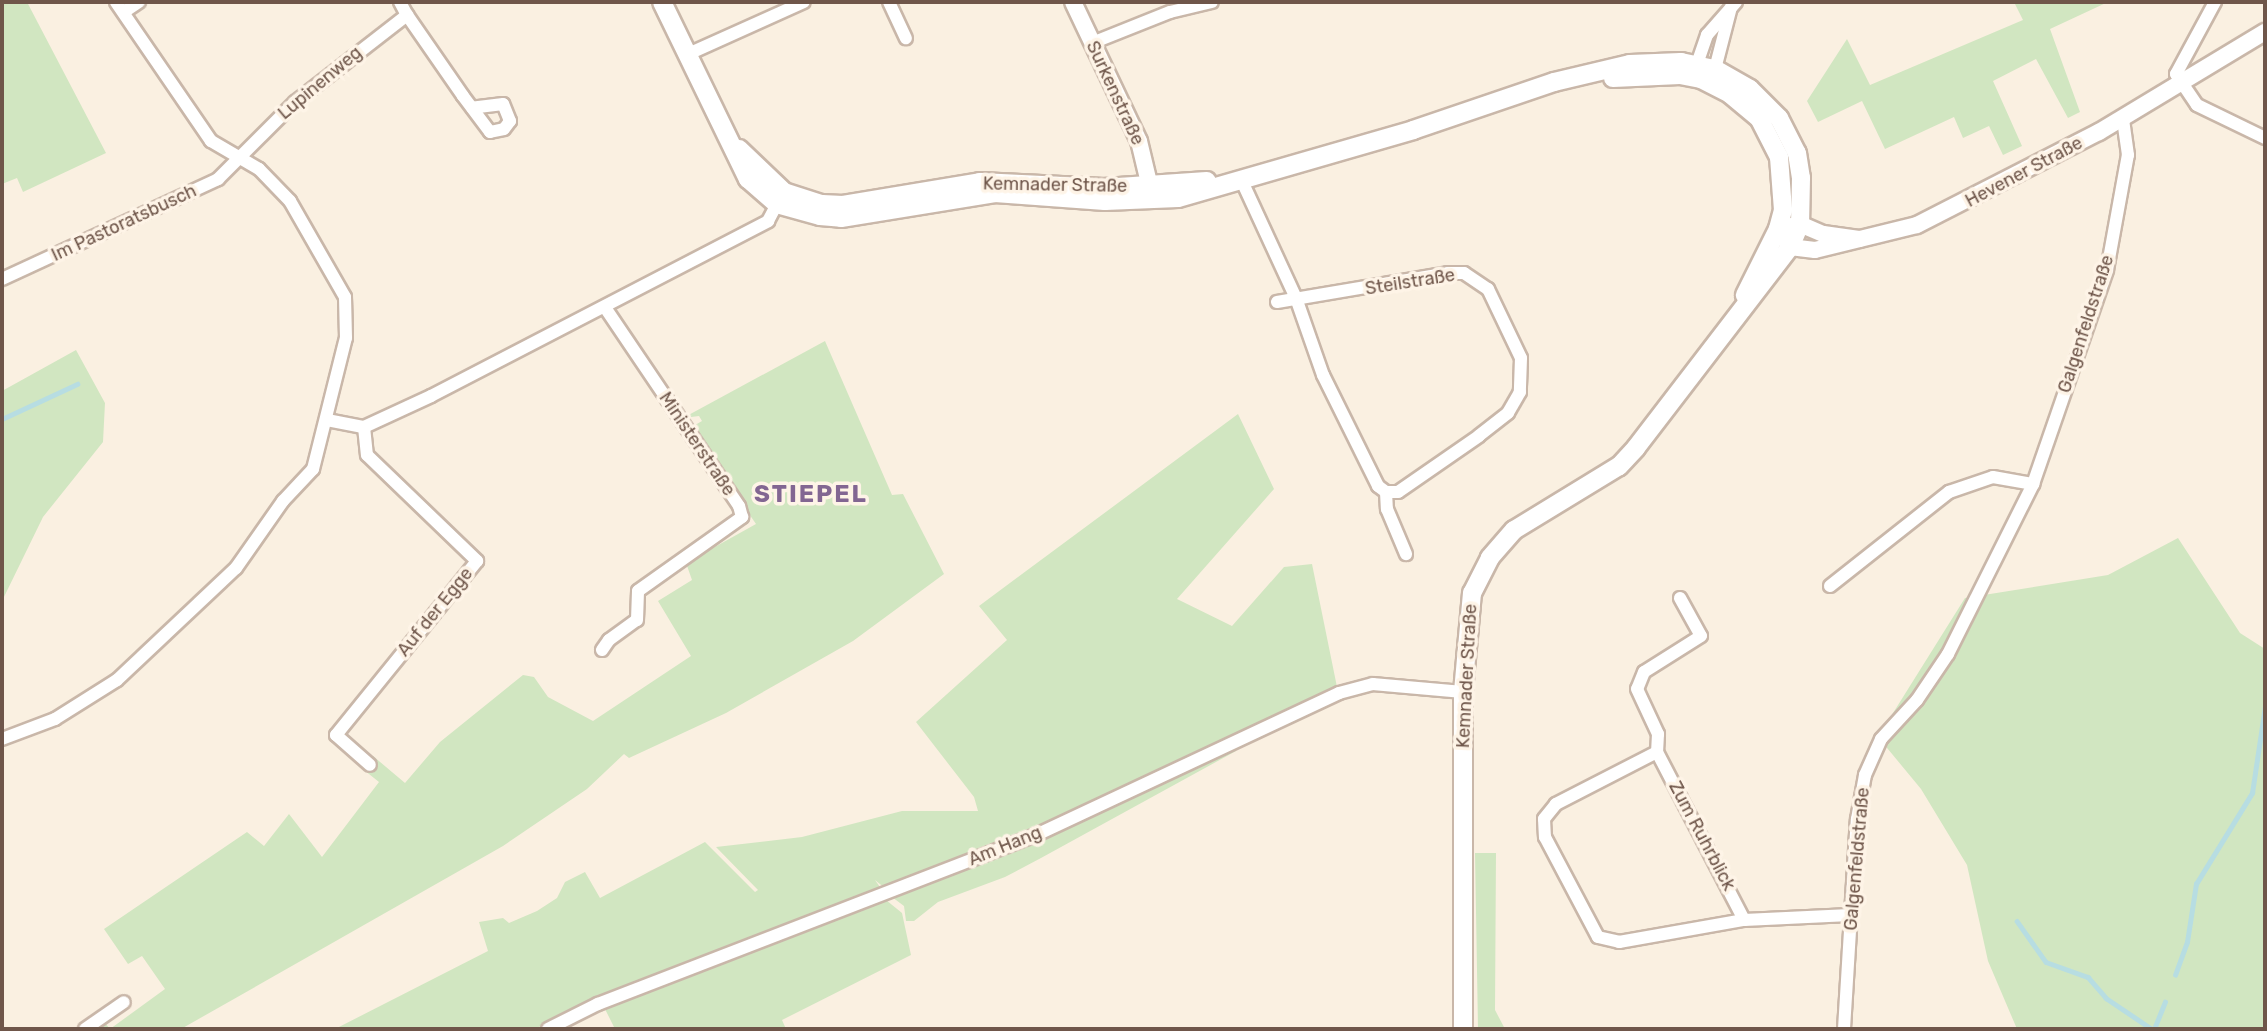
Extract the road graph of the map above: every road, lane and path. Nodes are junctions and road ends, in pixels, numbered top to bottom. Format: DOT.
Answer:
graph roads {
  1 [pos="139,2"];
  2 [pos="400,2"];
  3 [pos="662,2"];
  4 [pos="804,2"];
  5 [pos="889,2"];
  6 [pos="1073,2"];
  7 [pos="1212,2"];
  8 [pos="2215,2"];
  9 [pos="1734,5"];
  10 [pos="120,7"];
  11 [pos="407,15"];
  12 [pos="2265,32"];
  13 [pos="906,38"];
  14 [pos="1092,43"];
  15 [pos="686,55"];
  16 [pos="1704,71"];
  17 [pos="2181,86"];
  18 [pos="472,108"];
  19 [pos="1765,113"];
  20 [pos="2123,119"];
  21 [pos="2265,138"];
  22 [pos="239,157"];
  23 [pos="1241,179"];
  24 [pos="1151,194"];
  25 [pos="781,198"];
  26 [pos="1800,223"];
  27 [pos="1778,229"];
  28 [pos="1859,239"];
  29 [pos="1790,247"];
  30 [pos="2,279"];
  31 [pos="1296,298"];
  32 [pos="1278,302"];
  33 [pos="605,307"];
  34 [pos="1738,311"];
  35 [pos="327,420"];
  36 [pos="364,427"];
  37 [pos="2033,484"];
  38 [pos="1386,492"];
  39 [pos="1406,554"];
  40 [pos="1830,586"];
  41 [pos="1680,598"];
  42 [pos="602,650"];
  43 [pos="1463,692"];
  44 [pos="2,739"];
  45 [pos="1657,752"];
  46 [pos="370,765"];
  47 [pos="1850,915"];
  48 [pos="1744,920"];
  49 [pos="124,1002"];
  50 [pos="85,1029"];
  51 [pos="548,1029"];
  52 [pos="1463,1029"];
  53 [pos="1844,1029"];
  1 -- 10 [label="street"];
  2 -- 11 [label="street"];
  3 -- 15 [label="main road, Kemnader Straße"];
  4 -- 15 [label="street"];
  5 -- 13 [label="street"];
  6 -- 14 [label="street, Surkenstraße"];
  7 -- 14 [label="street"];
  8 -- 17 [label="street"];
  9 -- 16 [label="street"];
  9 -- 16 [label="street"];
  10 -- 22 [label="street"];
  11 -- 18 [label="street"];
  11 -- 22 [label="street, Lupinenweg"];
  12 -- 17 [label="street, Hevener Straße"];
  14 -- 24 [label="street, Surkenstraße"];
  15 -- 25 [label="main road, Kemnader Straße"];
  16 -- 19 [label="main road, Kemnader Straße"];
  16 -- 23 [label="main road, Kemnader Straße"];
  17 -- 20 [label="street, Hevener Straße"];
  17 -- 21 [label="street"];
  19 -- 26 [label="main road, Kemnader Straße"];
  19 -- 27 [label="main road, Kemnader Straße"];
  20 -- 28 [label="street, Hevener Straße"];
  20 -- 37 [label="street, Galgenfeldstraße"];
  22 -- 30 [label="street, Im Pastoratsbusch"];
  22 -- 35 [label="street"];
  23 -- 24 [label="main road, Kemnader Straße"];
  23 -- 31 [label="street"];
  24 -- 25 [label="main road, Kemnader Straße"];
  25 -- 33 [label="street"];
  26 -- 27 [label="street"];
  26 -- 28 [label="street, Hevener Straße"];
  26 -- 29 [label="main road, Kemnader Straße"];
  27 -- 29 [label="street"];
  27 -- 34 [label="main road, Kemnader Straße"];
  28 -- 29 [label="street, Hevener Straße"];
  29 -- 34 [label="main road, Kemnader Straße"];
  31 -- 32 [label="street, Steilstraße"];
  31 -- 38 [label="street"];
  31 -- 38 [label="street, Steilstraße"];
  33 -- 36 [label="street"];
  33 -- 42 [label="street, Ministerstraße"];
  34 -- 43 [label="main road, Kemnader Straße"];
  35 -- 36 [label="street"];
  35 -- 44 [label="street"];
  36 -- 46 [label="street, Auf der Egge"];
  37 -- 40 [label="street"];
  37 -- 47 [label="street, Galgenfeldstraße"];
  38 -- 39 [label="street"];
  41 -- 45 [label="street, Zum Ruhrblick"];
  43 -- 51 [label="street, Am Hang"];
  43 -- 52 [label="main road, Kemnader Straße"];
  45 -- 48 [label="street, Zum Ruhrblick"];
  45 -- 48 [label="street"];
  47 -- 48 [label="street"];
  47 -- 53 [label="street, Galgenfeldstraße"];
  49 -- 50 [label="street"];
}
